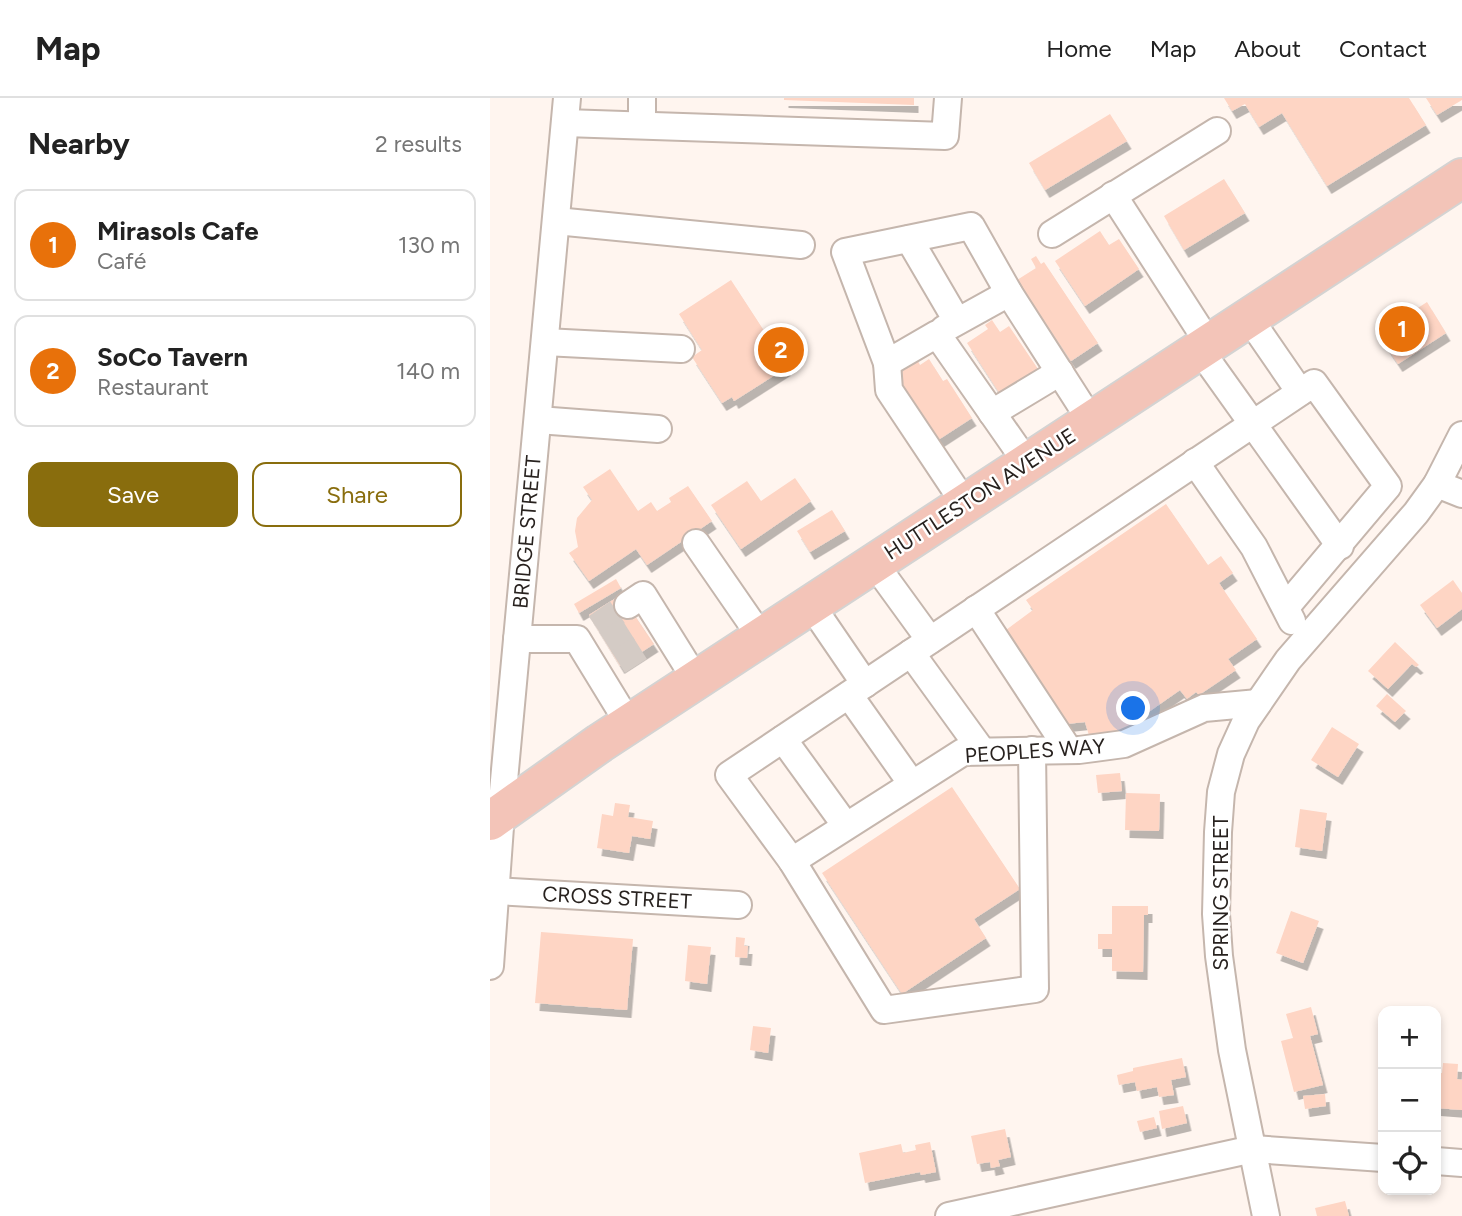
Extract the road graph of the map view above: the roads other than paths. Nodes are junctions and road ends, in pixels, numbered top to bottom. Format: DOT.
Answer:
graph roads {
  1 [pos="642,98"];
  2 [pos="948,98"];
  3 [pos="566,110"];
  4 [pos="642,124"];
  5 [pos="1217,131"];
  6 [pos="1462,178"];
  7 [pos="1113,195"];
  8 [pos="556,221"];
  9 [pos="1052,234"];
  10 [pos="909,239"];
  11 [pos="801,245"];
  12 [pos="1009,293"];
  13 [pos="1249,318"];
  14 [pos="947,328"];
  15 [pos="545,342"];
  16 [pos="1204,347"];
  17 [pos="681,349"];
  18 [pos="887,363"];
  19 [pos="1060,372"];
  20 [pos="1300,393"];
  21 [pos="992,413"];
  22 [pos="538,419"];
  23 [pos="1091,421"];
  24 [pos="1254,424"];
  25 [pos="657,429"];
  26 [pos="1462,435"];
  27 [pos="1195,462"];
  28 [pos="1027,463"];
  29 [pos="1437,484"];
  30 [pos="1462,494"];
  31 [pos="965,504"];
  32 [pos="696,542"];
  33 [pos="1340,546"];
  34 [pos="874,563"];
  35 [pos="811,605"];
  36 [pos="1286,607"];
  37 [pos="976,609"];
  38 [pos="648,622"];
  39 [pos="761,638"];
  40 [pos="517,639"];
  41 [pos="1304,640"];
  42 [pos="921,647"];
  43 [pos="696,680"];
  44 [pos="857,689"];
  45 [pos="1258,703"];
  46 [pos="629,724"];
  47 [pos="783,739"];
  48 [pos="1068,749"];
  49 [pos="1031,750"];
  50 [pos="982,751"];
  51 [pos="912,784"];
  52 [pos="495,817"];
  53 [pos="846,826"];
  54 [pos="792,861"];
  55 [pos="496,891"];
  56 [pos="738,905"];
  57 [pos="490,966"];
  58 [pos="1253,1149"];
  59 [pos="1378,1158"];
  60 [pos="1441,1161"];
  61 [pos="1462,1163"];
  62 [pos="949,1216"];
  63 [pos="1266,1216"];
  1 -- 4 [label="street"];
  2 -- 4 [label="street"];
  3 -- 4 [label="street"];
  3 -- 8 [label="street, BRIDGE STREET"];
  5 -- 7 [label="street"];
  6 -- 13 [label="highway, HUTTLESTON AVENUE"];
  7 -- 9 [label="street"];
  7 -- 16 [label="street"];
  8 -- 11 [label="street"];
  8 -- 15 [label="street, BRIDGE STREET"];
  10 -- 12 [label="street"];
  10 -- 14 [label="street"];
  10 -- 18 [label="street"];
  12 -- 14 [label="street"];
  12 -- 19 [label="street"];
  13 -- 16 [label="highway, HUTTLESTON AVENUE"];
  13 -- 20 [label="street"];
  14 -- 18 [label="street"];
  14 -- 21 [label="street"];
  15 -- 17 [label="street"];
  15 -- 22 [label="street, BRIDGE STREET"];
  16 -- 23 [label="highway, HUTTLESTON AVENUE"];
  16 -- 24 [label="street"];
  18 -- 31 [label="street"];
  19 -- 21 [label="street"];
  19 -- 23 [label="street"];
  20 -- 24 [label="street"];
  20 -- 33 [label="street"];
  21 -- 28 [label="street"];
  22 -- 25 [label="street"];
  22 -- 40 [label="street, BRIDGE STREET"];
  23 -- 28 [label="highway, HUTTLESTON AVENUE"];
  24 -- 27 [label="street"];
  24 -- 33 [label="street"];
  26 -- 29 [label="street, SPRING STREET"];
  27 -- 36 [label="street"];
  27 -- 37 [label="street"];
  28 -- 31 [label="highway, HUTTLESTON AVENUE"];
  29 -- 30 [label="street"];
  29 -- 41 [label="street, SPRING STREET"];
  31 -- 34 [label="highway, HUTTLESTON AVENUE"];
  32 -- 39 [label="street"];
  33 -- 36 [label="street"];
  34 -- 35 [label="highway, HUTTLESTON AVENUE"];
  34 -- 42 [label="street"];
  35 -- 39 [label="highway, HUTTLESTON AVENUE"];
  35 -- 44 [label="street"];
  36 -- 41 [label="street"];
  37 -- 42 [label="street"];
  37 -- 48 [label="street"];
  38 -- 43 [label="street"];
  39 -- 43 [label="highway, HUTTLESTON AVENUE"];
  40 -- 46 [label="street"];
  40 -- 52 [label="street, BRIDGE STREET"];
  41 -- 45 [label="street, SPRING STREET"];
  42 -- 44 [label="street"];
  42 -- 50 [label="street"];
  43 -- 46 [label="highway, HUTTLESTON AVENUE"];
  44 -- 47 [label="street"];
  44 -- 51 [label="street"];
  45 -- 48 [label="street, PEOPLES WAY"];
  45 -- 58 [label="street, SPRING STREET"];
  46 -- 52 [label="highway, HUTTLESTON AVENUE"];
  47 -- 53 [label="street"];
  47 -- 54 [label="street"];
  48 -- 49 [label="street, PEOPLES WAY"];
  49 -- 50 [label="street, PEOPLES WAY"];
  49 -- 54 [label="street"];
  50 -- 51 [label="street, PEOPLES WAY"];
  51 -- 53 [label="street, PEOPLES WAY"];
  52 -- 55 [label="street, BRIDGE STREET"];
  53 -- 54 [label="street, PEOPLES WAY"];
  55 -- 56 [label="street, CROSS STREET"];
  55 -- 57 [label="street, BRIDGE STREET"];
  58 -- 59 [label="street"];
  58 -- 62 [label="street"];
  58 -- 63 [label="street, SPRING STREET"];
  60 -- 61 [label="street"];
}
